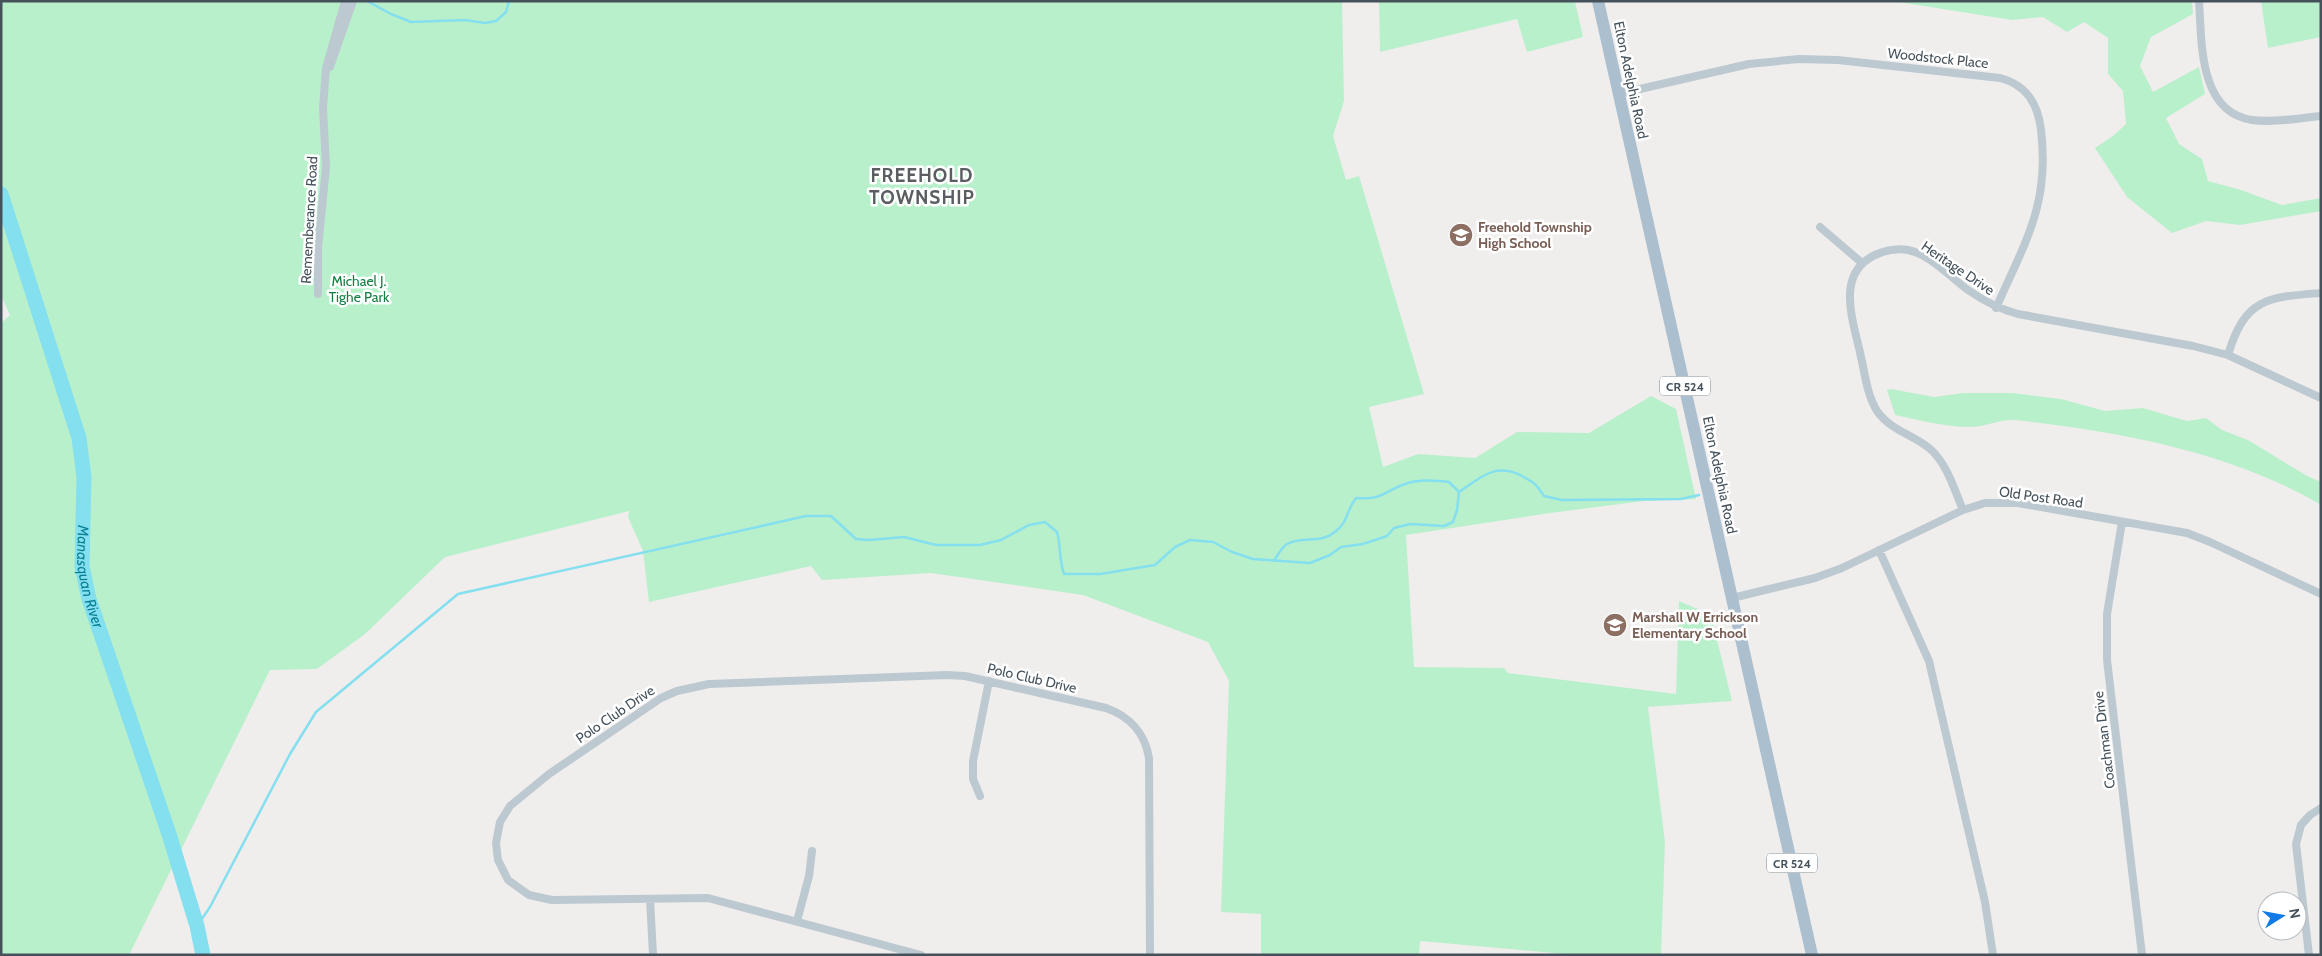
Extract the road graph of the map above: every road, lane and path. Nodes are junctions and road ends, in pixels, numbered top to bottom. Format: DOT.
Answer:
graph roads {
  1 [pos="1598,1"];
  2 [pos="2199,1"];
  3 [pos="349,2"];
  4 [pos="1618,94"];
  5 [pos="2321,116"];
  6 [pos="1820,227"];
  7 [pos="1862,262"];
  8 [pos="2321,293"];
  9 [pos="318,294"];
  10 [pos="1996,308"];
  11 [pos="2228,355"];
  12 [pos="2321,398"];
  13 [pos="1963,510"];
  14 [pos="2122,522"];
  15 [pos="1879,550"];
  16 [pos="2321,594"];
  17 [pos="1732,598"];
  18 [pos="989,681"];
  19 [pos="980,796"];
  20 [pos="2321,808"];
  21 [pos="812,851"];
  22 [pos="650,899"];
  23 [pos="797,921"];
  24 [pos="654,955"];
  25 [pos="921,955"];
  26 [pos="1150,955"];
  27 [pos="1812,955"];
  28 [pos="1993,955"];
  29 [pos="2142,955"];
  30 [pos="2309,955"];
  1 -- 4 [label="main road, Elton Adelphia Road / CR 524"];
  2 -- 5 [label="street"];
  3 -- 9 [label="street, Rememberance Road"];
  4 -- 10 [label="street, Woodstock Place"];
  4 -- 17 [label="main road, Elton Adelphia Road / CR 524"];
  6 -- 7 [label="street"];
  7 -- 10 [label="street, Heritage Drive"];
  7 -- 13 [label="street"];
  8 -- 11 [label="street"];
  10 -- 11 [label="street, Heritage Drive"];
  11 -- 12 [label="street, Heritage Drive"];
  13 -- 14 [label="street, Old Post Road"];
  13 -- 15 [label="street, Old Post Road"];
  14 -- 16 [label="street, Old Post Road"];
  14 -- 29 [label="street, Coachman Drive"];
  15 -- 17 [label="street, Old Post Road"];
  15 -- 28 [label="street"];
  17 -- 27 [label="main road, Elton Adelphia Road / CR 524"];
  18 -- 19 [label="street"];
  18 -- 22 [label="street, Polo Club Drive"];
  18 -- 26 [label="street, Polo Club Drive"];
  20 -- 30 [label="street"];
  21 -- 23 [label="street"];
  22 -- 23 [label="street, Polo Club Drive"];
  22 -- 24 [label="street"];
  23 -- 25 [label="street, Polo Club Drive"];
}
